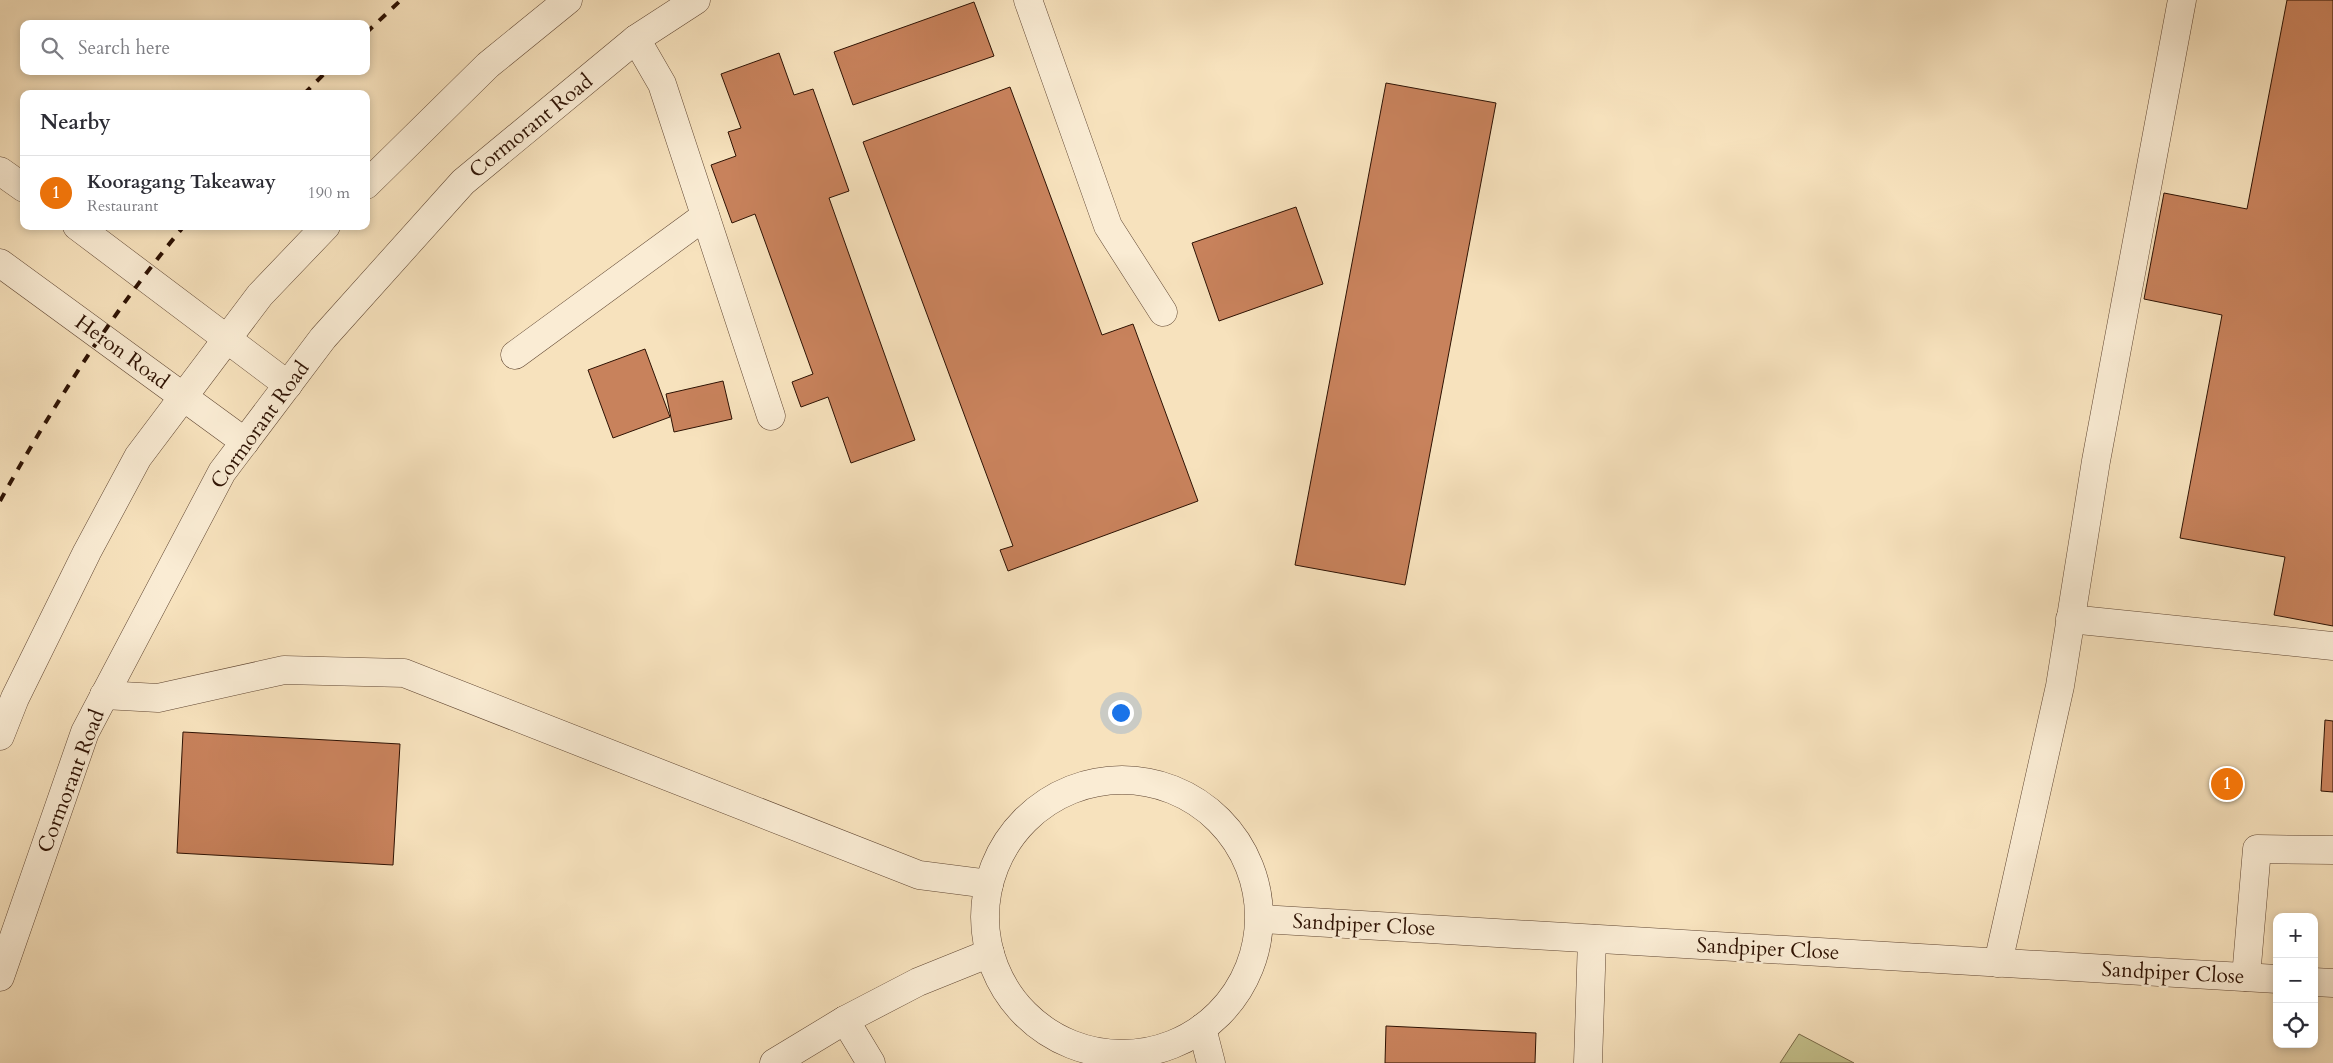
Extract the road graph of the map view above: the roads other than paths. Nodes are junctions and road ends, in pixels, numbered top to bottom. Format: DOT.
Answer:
graph roads {
  1 [pos="568,0"];
  2 [pos="696,0"];
  3 [pos="1028,0"];
  4 [pos="2182,0"];
  5 [pos="636,39"];
  6 [pos="370,181"];
  7 [pos="705,216"];
  8 [pos="82,230"];
  9 [pos="322,230"];
  10 [pos="0,263"];
  11 [pos="1163,312"];
  12 [pos="228,338"];
  13 [pos="515,354"];
  14 [pos="288,385"];
  15 [pos="184,397"];
  16 [pos="771,416"];
  17 [pos="245,442"];
  18 [pos="2070,619"];
  19 [pos="2333,646"];
  20 [pos="104,696"];
  21 [pos="0,736"];
  22 [pos="2333,850"];
  23 [pos="989,884"];
  24 [pos="1260,919"];
  25 [pos="1592,939"];
  26 [pos="990,953"];
  27 [pos="1998,963"];
  28 [pos="0,976"];
  29 [pos="2246,977"];
  30 [pos="2273,979"];
  31 [pos="2318,982"];
  32 [pos="2333,983"];
  33 [pos="845,1020"];
  34 [pos="1202,1028"];
  35 [pos="774,1063"];
  36 [pos="871,1063"];
  37 [pos="1211,1063"];
  38 [pos="1588,1063"];
  1 -- 6 [label="street"];
  2 -- 5 [label="street, Cormorant Road"];
  3 -- 11 [label="street"];
  4 -- 18 [label="street"];
  5 -- 7 [label="street"];
  5 -- 14 [label="street, Cormorant Road"];
  7 -- 13 [label="street"];
  7 -- 16 [label="street"];
  8 -- 12 [label="street"];
  9 -- 12 [label="street"];
  10 -- 15 [label="street, Heron Road"];
  12 -- 14 [label="street"];
  12 -- 15 [label="street"];
  14 -- 17 [label="street, Cormorant Road"];
  15 -- 17 [label="street, Heron Road"];
  15 -- 21 [label="street"];
  17 -- 20 [label="street, Cormorant Road"];
  18 -- 19 [label="street"];
  18 -- 27 [label="street"];
  20 -- 23 [label="street"];
  20 -- 28 [label="street, Cormorant Road"];
  22 -- 29 [label="street"];
  23 -- 24 [label="street"];
  23 -- 26 [label="street"];
  24 -- 25 [label="street, Sandpiper Close"];
  24 -- 34 [label="street"];
  25 -- 27 [label="street, Sandpiper Close"];
  25 -- 38 [label="street"];
  26 -- 33 [label="street"];
  26 -- 34 [label="street"];
  27 -- 29 [label="street, Sandpiper Close"];
  29 -- 30 [label="street, Sandpiper Close"];
  31 -- 32 [label="street"];
  33 -- 35 [label="street"];
  33 -- 36 [label="street"];
  34 -- 37 [label="street"];
}
